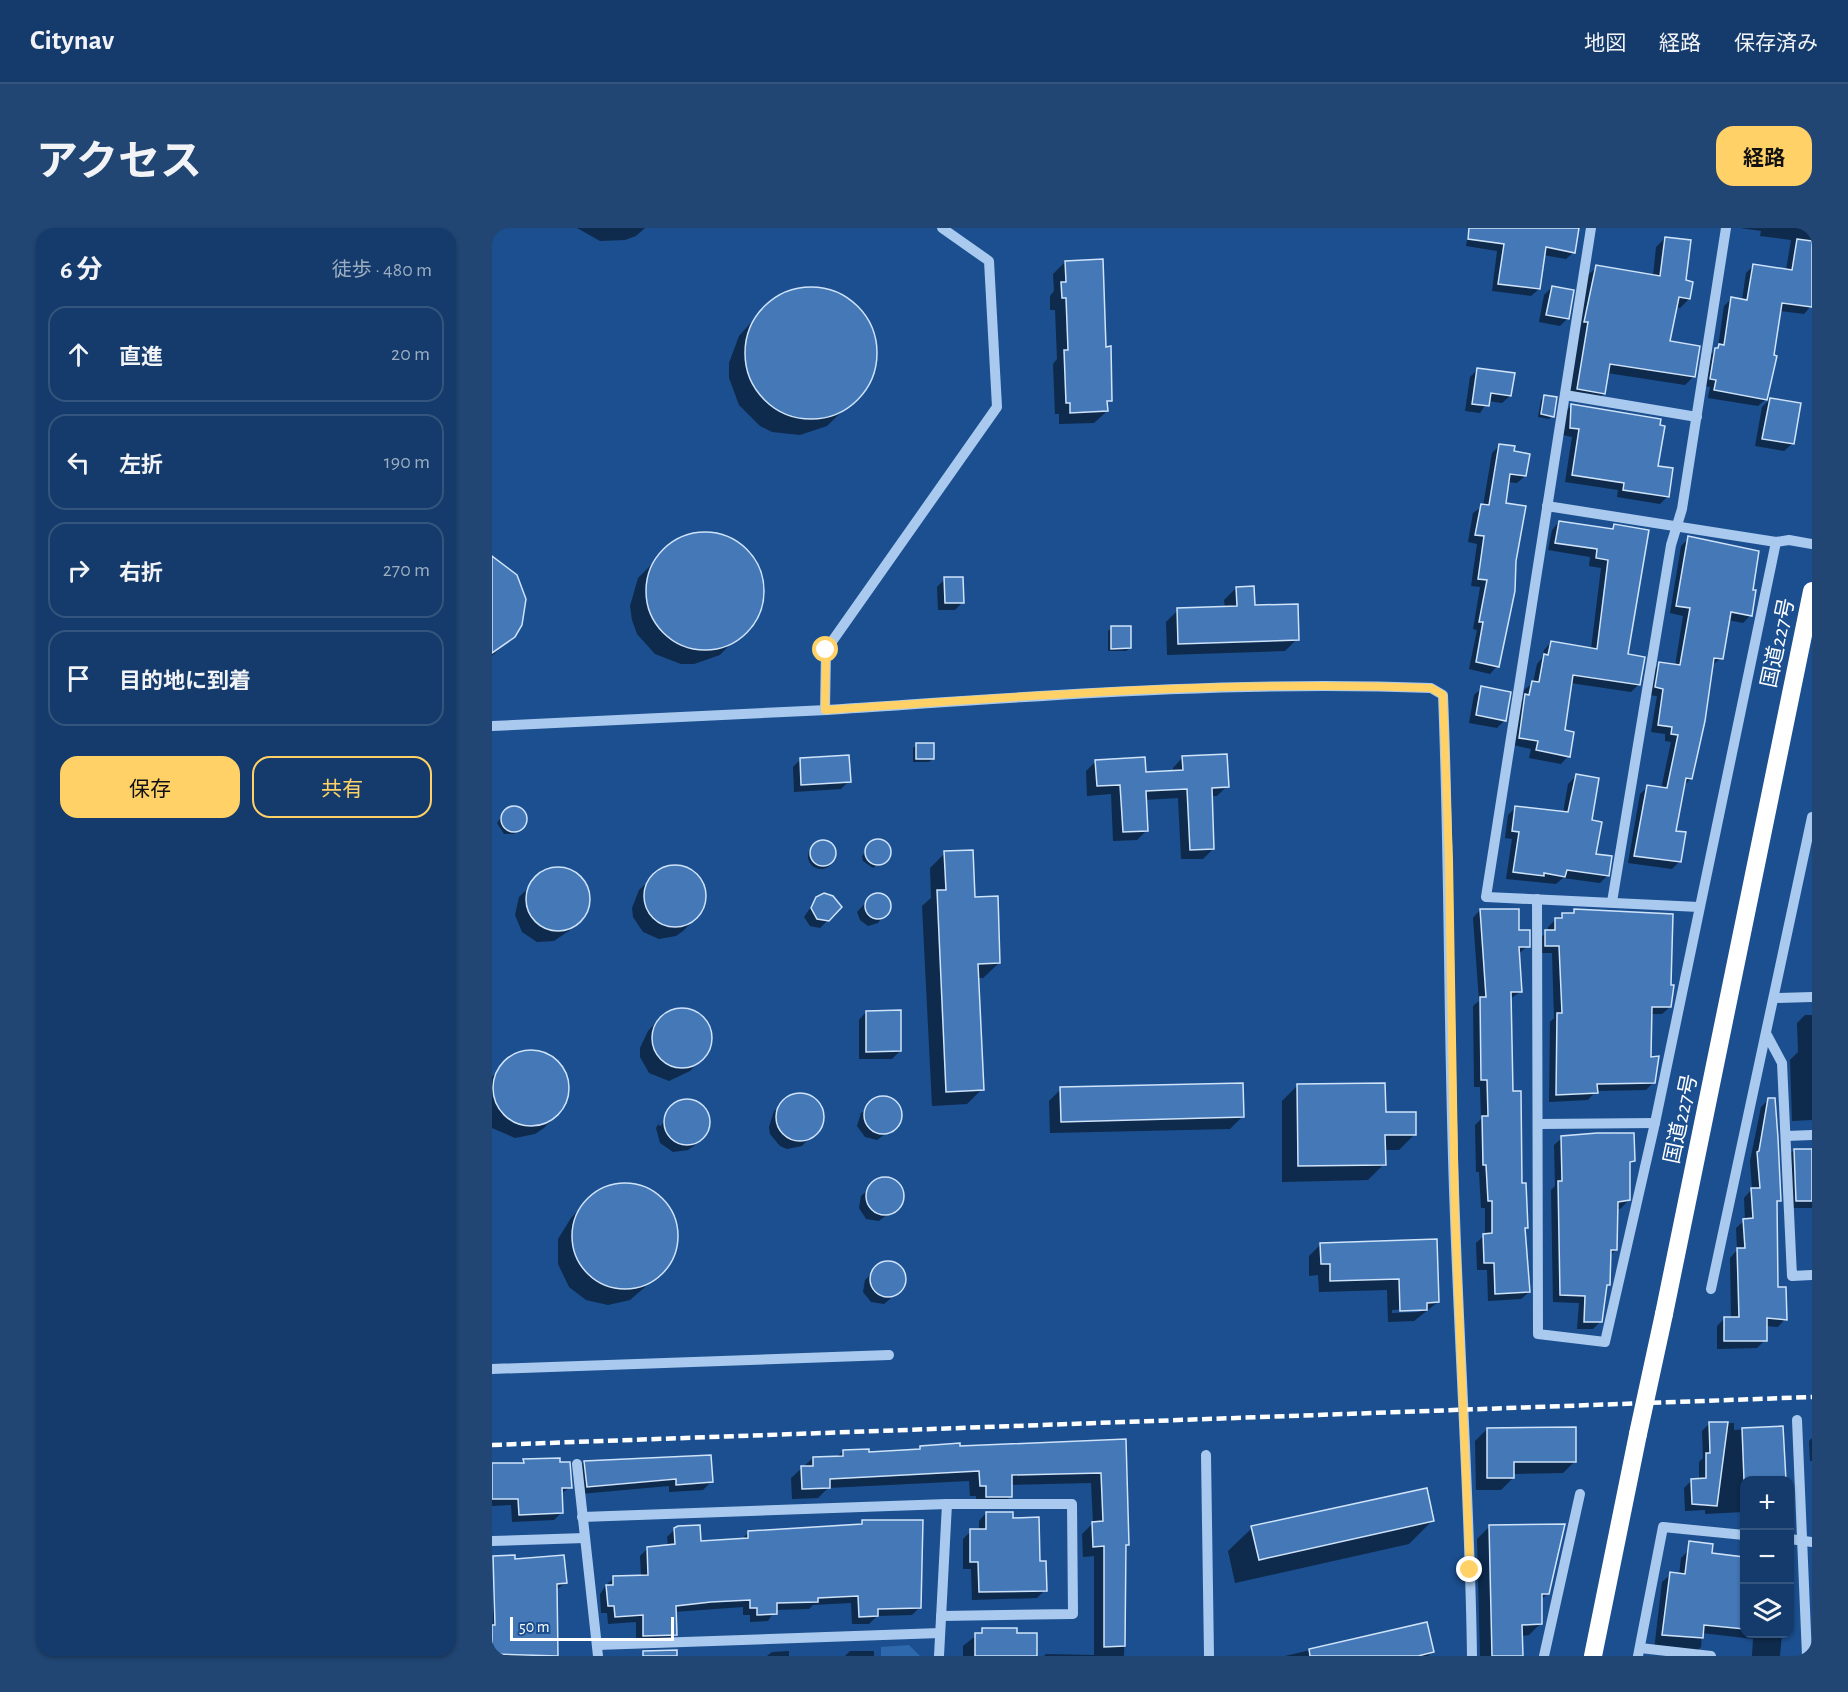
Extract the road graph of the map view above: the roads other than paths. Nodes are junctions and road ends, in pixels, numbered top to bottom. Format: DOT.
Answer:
graph roads {
  1 [pos="942,228"];
  2 [pos="1590,228"];
  3 [pos="1726,228"];
  4 [pos="1564,395"];
  5 [pos="1697,417"];
  6 [pos="1547,506"];
  7 [pos="1677,527"];
  8 [pos="1776,542"];
  9 [pos="1812,544"];
  10 [pos="1812,591"];
  11 [pos="825,710"];
  12 [pos="492,726"];
  13 [pos="1812,817"];
  14 [pos="1807,865"];
  15 [pos="1538,899"];
  16 [pos="1612,902"];
  17 [pos="1699,907"];
  18 [pos="1812,997"];
  19 [pos="1775,998"];
  20 [pos="1767,1035"];
  21 [pos="1655,1123"];
  22 [pos="1539,1124"];
  23 [pos="1812,1135"];
  24 [pos="1786,1136"];
  25 [pos="1812,1275"];
  26 [pos="1711,1288"];
  27 [pos="889,1355"];
  28 [pos="492,1369"];
  29 [pos="1797,1420"];
  30 [pos="1206,1455"];
  31 [pos="577,1464"];
  32 [pos="1580,1494"];
  33 [pos="947,1504"];
  34 [pos="582,1517"];
  35 [pos="1740,1535"];
  36 [pos="585,1538"];
  37 [pos="1807,1541"];
  38 [pos="492,1542"];
  39 [pos="941,1616"];
  40 [pos="940,1633"];
  41 [pos="597,1650"];
  42 [pos="1639,1652"];
  43 [pos="939,1656"];
  44 [pos="1209,1656"];
  45 [pos="1472,1656"];
  46 [pos="1544,1656"];
  47 [pos="1593,1656"];
  48 [pos="1711,1656"];
  49 [pos="1807,1656"];
  1 -- 11 [label="street"];
  2 -- 4 [label="street"];
  3 -- 5 [label="street"];
  4 -- 5 [label="street"];
  4 -- 6 [label="street"];
  5 -- 7 [label="street"];
  6 -- 7 [label="street"];
  6 -- 15 [label="street"];
  7 -- 8 [label="street"];
  7 -- 16 [label="street"];
  8 -- 9 [label="street"];
  8 -- 17 [label="street"];
  10 -- 47 [label="highway, 国道227号, bridge"];
  11 -- 12 [label="street"];
  11 -- 45 [label="street"];
  13 -- 14 [label="street"];
  14 -- 19 [label="street"];
  15 -- 16 [label="street"];
  15 -- 22 [label="street"];
  16 -- 17 [label="street"];
  17 -- 21 [label="street"];
  18 -- 19 [label="street"];
  19 -- 20 [label="street"];
  20 -- 24 [label="street"];
  20 -- 26 [label="street"];
  21 -- 22 [label="street"];
  21 -- 22 [label="street"];
  23 -- 24 [label="street"];
  24 -- 25 [label="street"];
  27 -- 28 [label="street"];
  29 -- 37 [label="street"];
  30 -- 44 [label="street"];
  31 -- 34 [label="street"];
  32 -- 46 [label="street"];
  33 -- 34 [label="street"];
  33 -- 39 [label="street"];
  33 -- 39 [label="street"];
  34 -- 36 [label="street"];
  35 -- 42 [label="street"];
  36 -- 38 [label="street"];
  36 -- 41 [label="street"];
  37 -- 49 [label="street"];
  39 -- 40 [label="street"];
  40 -- 41 [label="street"];
  40 -- 43 [label="street"];
  42 -- 48 [label="street"];
}
